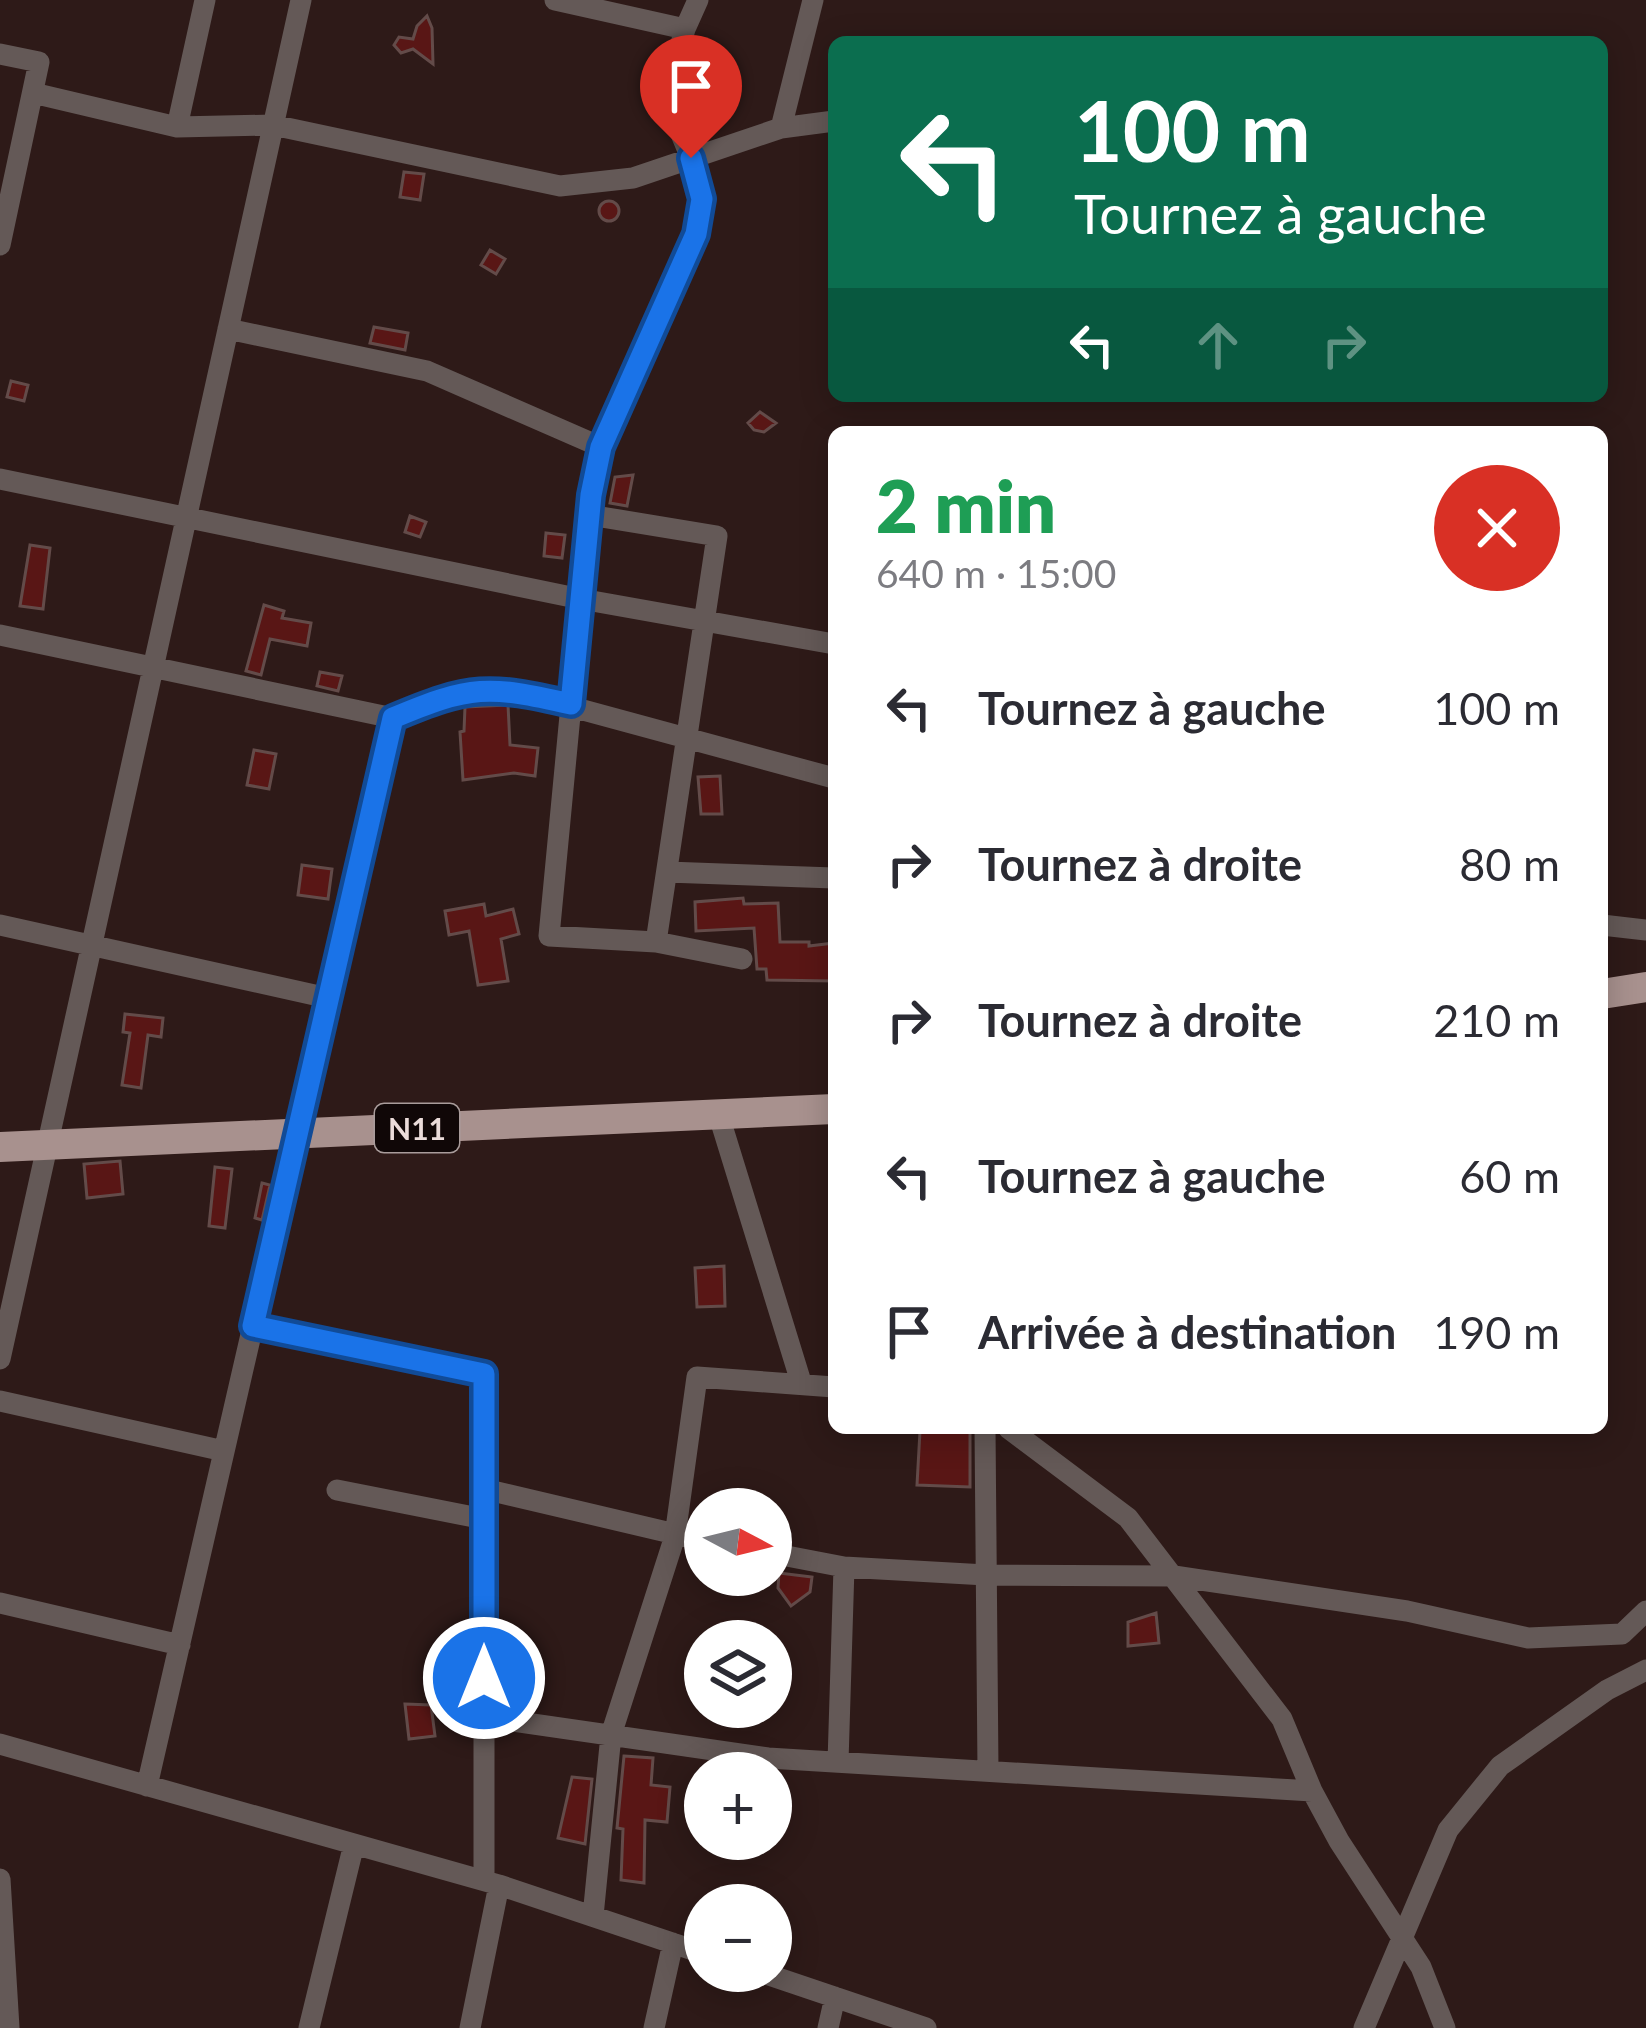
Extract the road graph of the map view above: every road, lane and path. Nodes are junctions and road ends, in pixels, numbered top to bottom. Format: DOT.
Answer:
graph roads {
  1 [pos="205,0"];
  2 [pos="301,0"];
  3 [pos="555,0"];
  4 [pos="698,0"];
  5 [pos="813,0"];
  6 [pos="685,29"];
  7 [pos="0,54"];
  8 [pos="33,94"];
  9 [pos="828,122"];
  10 [pos="273,125"];
  11 [pos="177,127"];
  12 [pos="782,128"];
  13 [pos="691,158"];
  14 [pos="0,245"];
  15 [pos="228,329"];
  16 [pos="601,447"];
  17 [pos="0,479"];
  18 [pos="589,515"];
  19 [pos="186,518"];
  20 [pos="581,599"];
  21 [pos="704,621"];
  22 [pos="0,635"];
  23 [pos="828,643"];
  24 [pos="153,667"];
  25 [pos="571,704"];
  26 [pos="393,718"];
  27 [pos="687,737"];
  28 [pos="828,776"];
  29 [pos="667,872"];
  30 [pos="828,878"];
  31 [pos="0,925"];
  32 [pos="1608,926"];
  33 [pos="1646,930"];
  34 [pos="656,942"];
  35 [pos="92,946"];
  36 [pos="742,959"];
  37 [pos="1646,987"];
  38 [pos="1608,993"];
  39 [pos="328,998"];
  40 [pos="828,1114"];
  41 [pos="718,1116"];
  42 [pos="297,1133"];
  43 [pos="48,1144"];
  44 [pos="0,1147"];
  45 [pos="253,1326"];
  46 [pos="0,1359"];
  47 [pos="801,1382"];
  48 [pos="828,1387"];
  49 [pos="0,1401"];
  50 [pos="985,1434"];
  51 [pos="1017,1434"];
  52 [pos="224,1451"];
  53 [pos="484,1489"];
  54 [pos="338,1490"];
  55 [pos="484,1519"];
  56 [pos="675,1536"];
  57 [pos="684,1538"];
  58 [pos="792,1557"];
  59 [pos="844,1567"];
  60 [pos="986,1575"];
  61 [pos="1174,1576"];
  62 [pos="0,1603"];
  63 [pos="1646,1611"];
  64 [pos="1622,1634"];
  65 [pos="1646,1638"];
  66 [pos="179,1645"];
  67 [pos="1646,1670"];
  68 [pos="484,1718"];
  69 [pos="611,1736"];
  70 [pos="0,1744"];
  71 [pos="838,1762"];
  72 [pos="988,1772"];
  73 [pos="147,1786"];
  74 [pos="1312,1791"];
  75 [pos="354,1844"];
  76 [pos="0,1880"];
  77 [pos="492,1882"];
  78 [pos="593,1916"];
  79 [pos="1402,1939"];
  80 [pos="673,1943"];
  81 [pos="684,1947"];
  82 [pos="792,1983"];
  83 [pos="835,1997"];
  84 [pos="8,2028"];
  85 [pos="309,2028"];
  86 [pos="470,2028"];
  87 [pos="654,2028"];
  88 [pos="829,2028"];
  89 [pos="926,2028"];
  90 [pos="1364,2028"];
  91 [pos="1444,2028"];
  1 -- 11 [label="street"];
  2 -- 10 [label="street"];
  3 -- 6 [label="street"];
  4 -- 6 [label="street"];
  5 -- 12 [label="street"];
  6 -- 13 [label="street"];
  7 -- 8 [label="street"];
  8 -- 11 [label="street"];
  8 -- 14 [label="street"];
  9 -- 12 [label="street"];
  10 -- 11 [label="street"];
  10 -- 13 [label="street"];
  10 -- 15 [label="street"];
  12 -- 13 [label="street"];
  13 -- 16 [label="street"];
  15 -- 16 [label="street"];
  15 -- 19 [label="street"];
  16 -- 18 [label="street"];
  17 -- 19 [label="street"];
  18 -- 20 [label="street"];
  18 -- 21 [label="street"];
  19 -- 20 [label="street"];
  19 -- 24 [label="street"];
  20 -- 21 [label="street"];
  20 -- 25 [label="street"];
  21 -- 23 [label="street"];
  21 -- 27 [label="street"];
  22 -- 24 [label="street"];
  24 -- 26 [label="street"];
  24 -- 35 [label="street"];
  25 -- 26 [label="street"];
  25 -- 27 [label="street"];
  25 -- 34 [label="street"];
  26 -- 39 [label="street"];
  27 -- 28 [label="street"];
  27 -- 29 [label="street"];
  29 -- 30 [label="street"];
  29 -- 34 [label="street"];
  31 -- 35 [label="street"];
  32 -- 33 [label="street"];
  34 -- 36 [label="street"];
  35 -- 39 [label="street"];
  35 -- 43 [label="street"];
  37 -- 38 [label="main road"];
  39 -- 42 [label="street"];
  40 -- 41 [label="main road, N11"];
  41 -- 42 [label="main road, N11"];
  41 -- 47 [label="street"];
  42 -- 43 [label="main road, N11"];
  42 -- 45 [label="street"];
  43 -- 44 [label="main road, N11"];
  43 -- 46 [label="street"];
  45 -- 52 [label="street"];
  45 -- 53 [label="street"];
  47 -- 48 [label="street"];
  47 -- 56 [label="street"];
  49 -- 52 [label="street"];
  50 -- 60 [label="street"];
  51 -- 61 [label="street"];
  52 -- 66 [label="street"];
  53 -- 55 [label="street"];
  53 -- 56 [label="street"];
  54 -- 55 [label="street"];
  55 -- 68 [label="street"];
  56 -- 57 [label="street"];
  56 -- 69 [label="street"];
  58 -- 59 [label="street"];
  59 -- 60 [label="street"];
  59 -- 71 [label="street"];
  60 -- 61 [label="street"];
  60 -- 72 [label="street"];
  61 -- 64 [label="street"];
  61 -- 74 [label="street"];
  62 -- 66 [label="street"];
  63 -- 64 [label="street"];
  64 -- 65 [label="street"];
  66 -- 73 [label="street"];
  67 -- 79 [label="street"];
  68 -- 69 [label="street"];
  68 -- 77 [label="street"];
  69 -- 71 [label="street"];
  69 -- 78 [label="street"];
  70 -- 73 [label="street"];
  71 -- 72 [label="street"];
  72 -- 74 [label="street"];
  73 -- 75 [label="street"];
  74 -- 79 [label="street"];
  75 -- 77 [label="street"];
  75 -- 85 [label="street"];
  76 -- 84 [label="street"];
  77 -- 78 [label="street"];
  77 -- 86 [label="street"];
  78 -- 80 [label="street"];
  79 -- 90 [label="street"];
  79 -- 91 [label="street"];
  80 -- 81 [label="street"];
  80 -- 87 [label="street"];
  82 -- 83 [label="street"];
  83 -- 88 [label="street"];
  83 -- 89 [label="street"];
}
